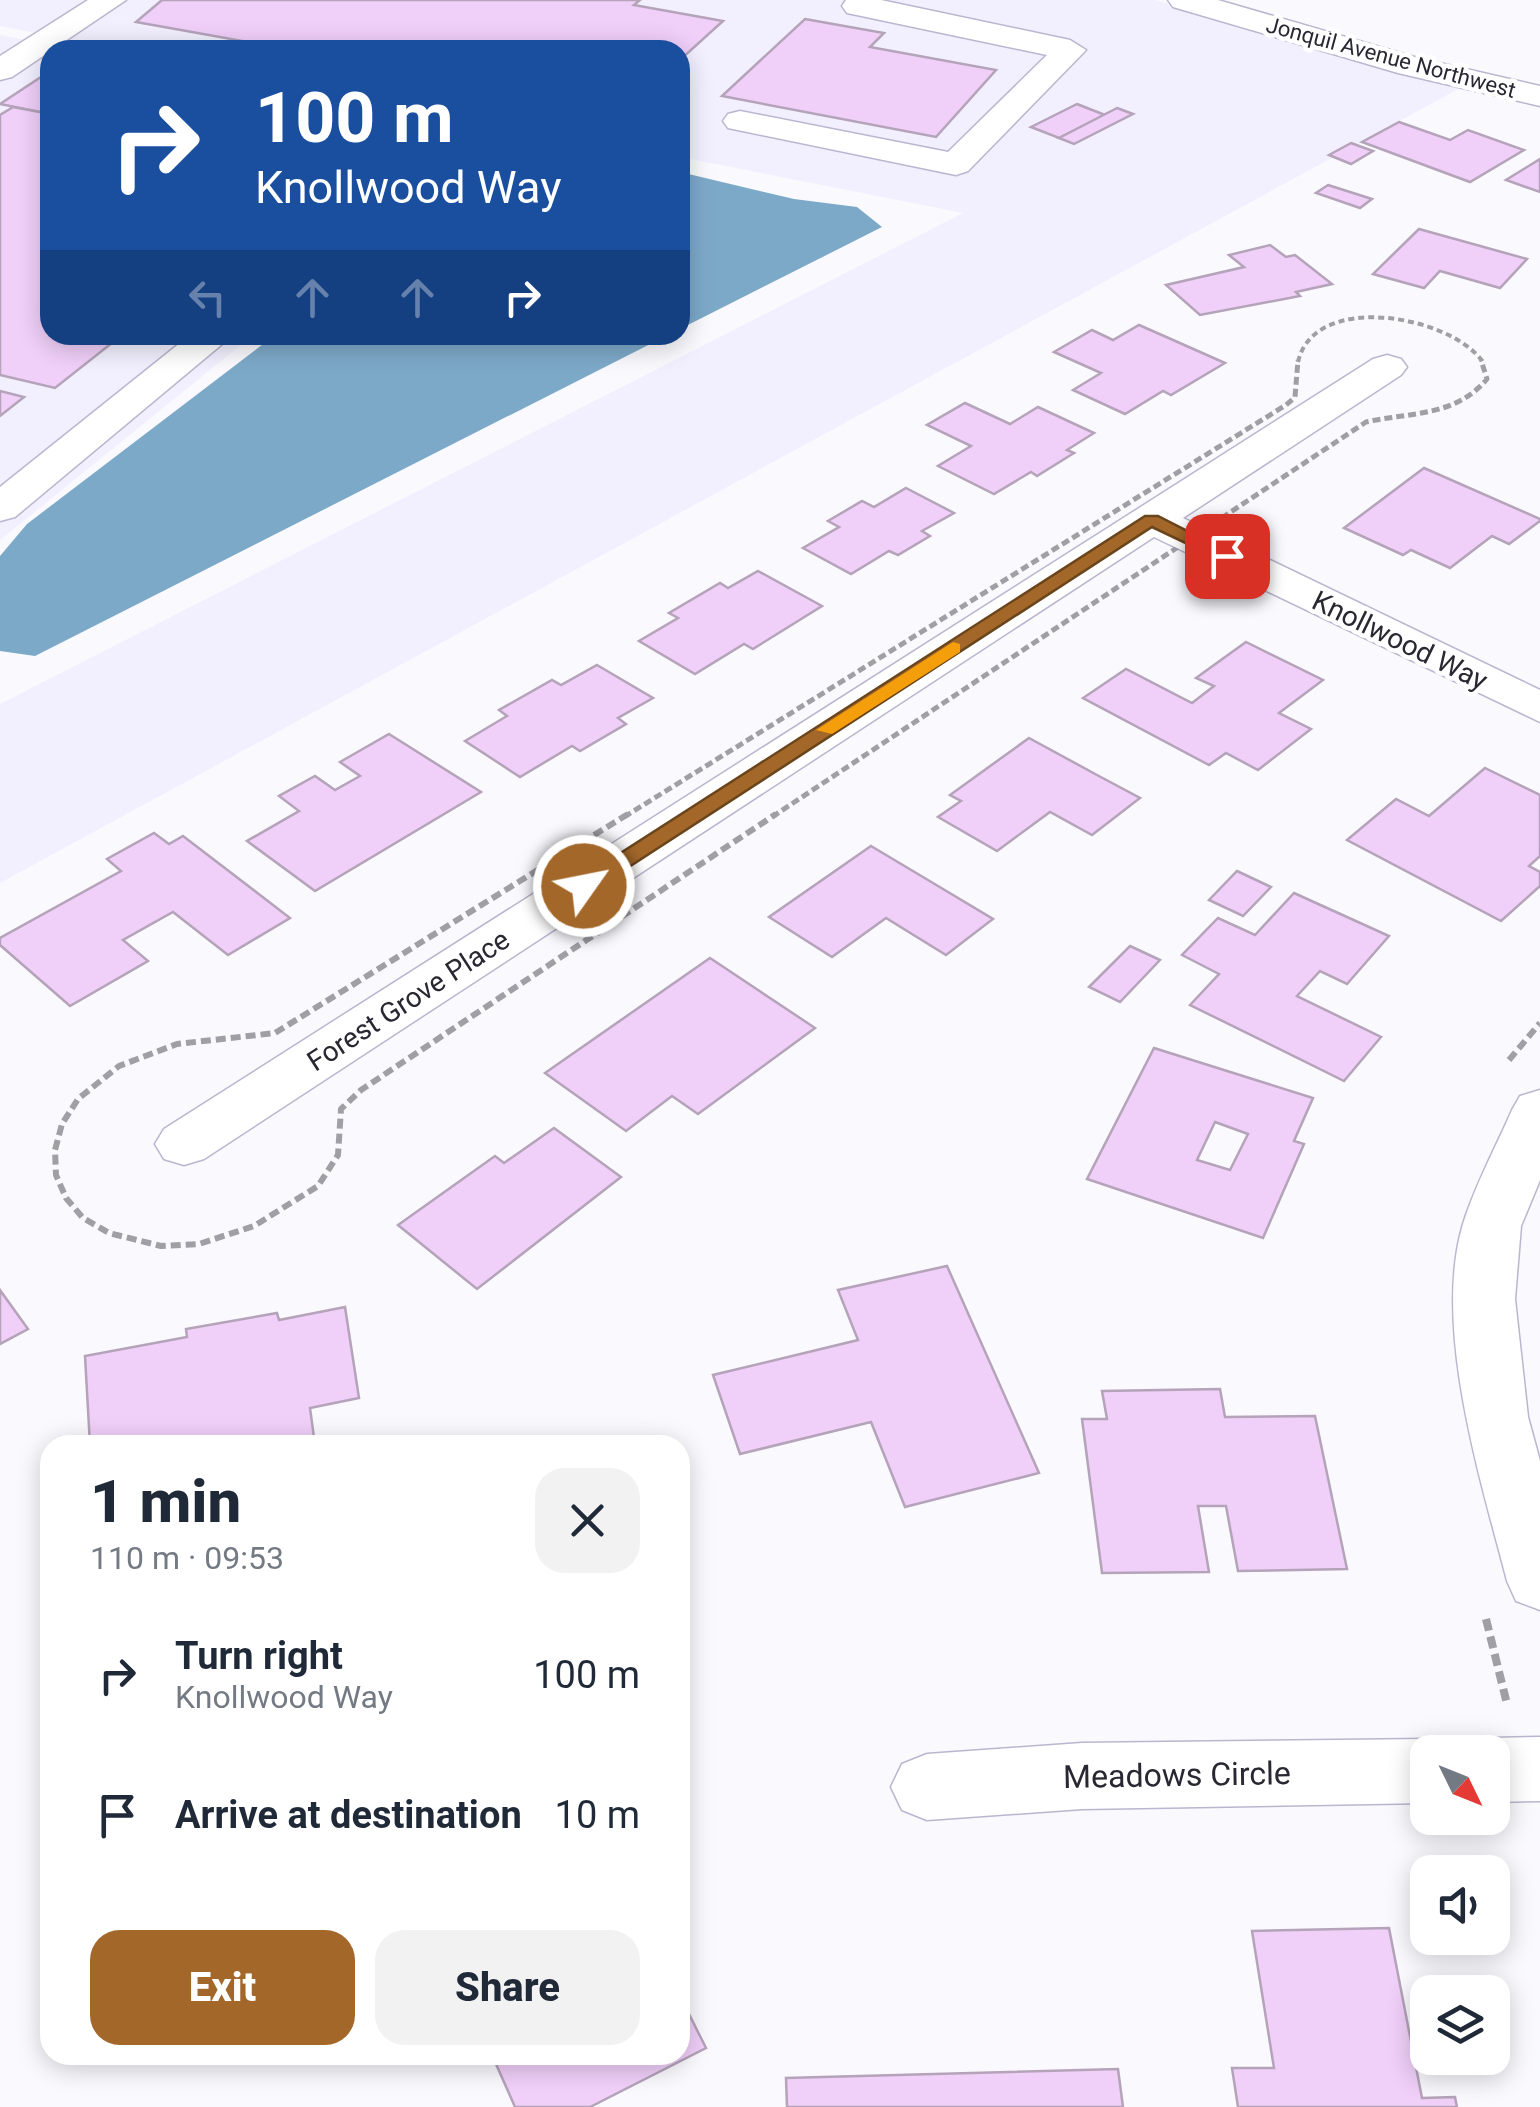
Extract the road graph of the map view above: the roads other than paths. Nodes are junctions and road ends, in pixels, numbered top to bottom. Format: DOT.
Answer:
graph roads {
  1 [pos="110,0"];
  2 [pos="866,0"];
  3 [pos="1184,0"];
  4 [pos="54,40"];
  5 [pos="0,41"];
  6 [pos="40,49"];
  7 [pos="40,50"];
  8 [pos="0,70"];
  9 [pos="1540,96"];
  10 [pos="740,121"];
  11 [pos="202,345"];
  12 [pos="1387,367"];
  13 [pos="0,508"];
  14 [pos="1151,520"];
  15 [pos="1540,708"];
  16 [pos="1540,1110"];
  17 [pos="184,1144"];
  18 [pos="1540,1581"];
  19 [pos="1540,1769"];
  20 [pos="1510,1770"];
  21 [pos="1410,1771"];
  22 [pos="927,1787"];
  1 -- 4 [label="street"];
  2 -- 10 [label="street"];
  3 -- 9 [label="street, Jonquil Avenue Northwest"];
  5 -- 6 [label="street"];
  7 -- 8 [label="street"];
  11 -- 13 [label="street"];
  12 -- 14 [label="street, Forest Grove Place"];
  14 -- 15 [label="street, Knollwood Way"];
  14 -- 17 [label="street, Forest Grove Place"];
  16 -- 18 [label="street"];
  19 -- 20 [label="street"];
  21 -- 22 [label="street, Meadows Circle"];
}
